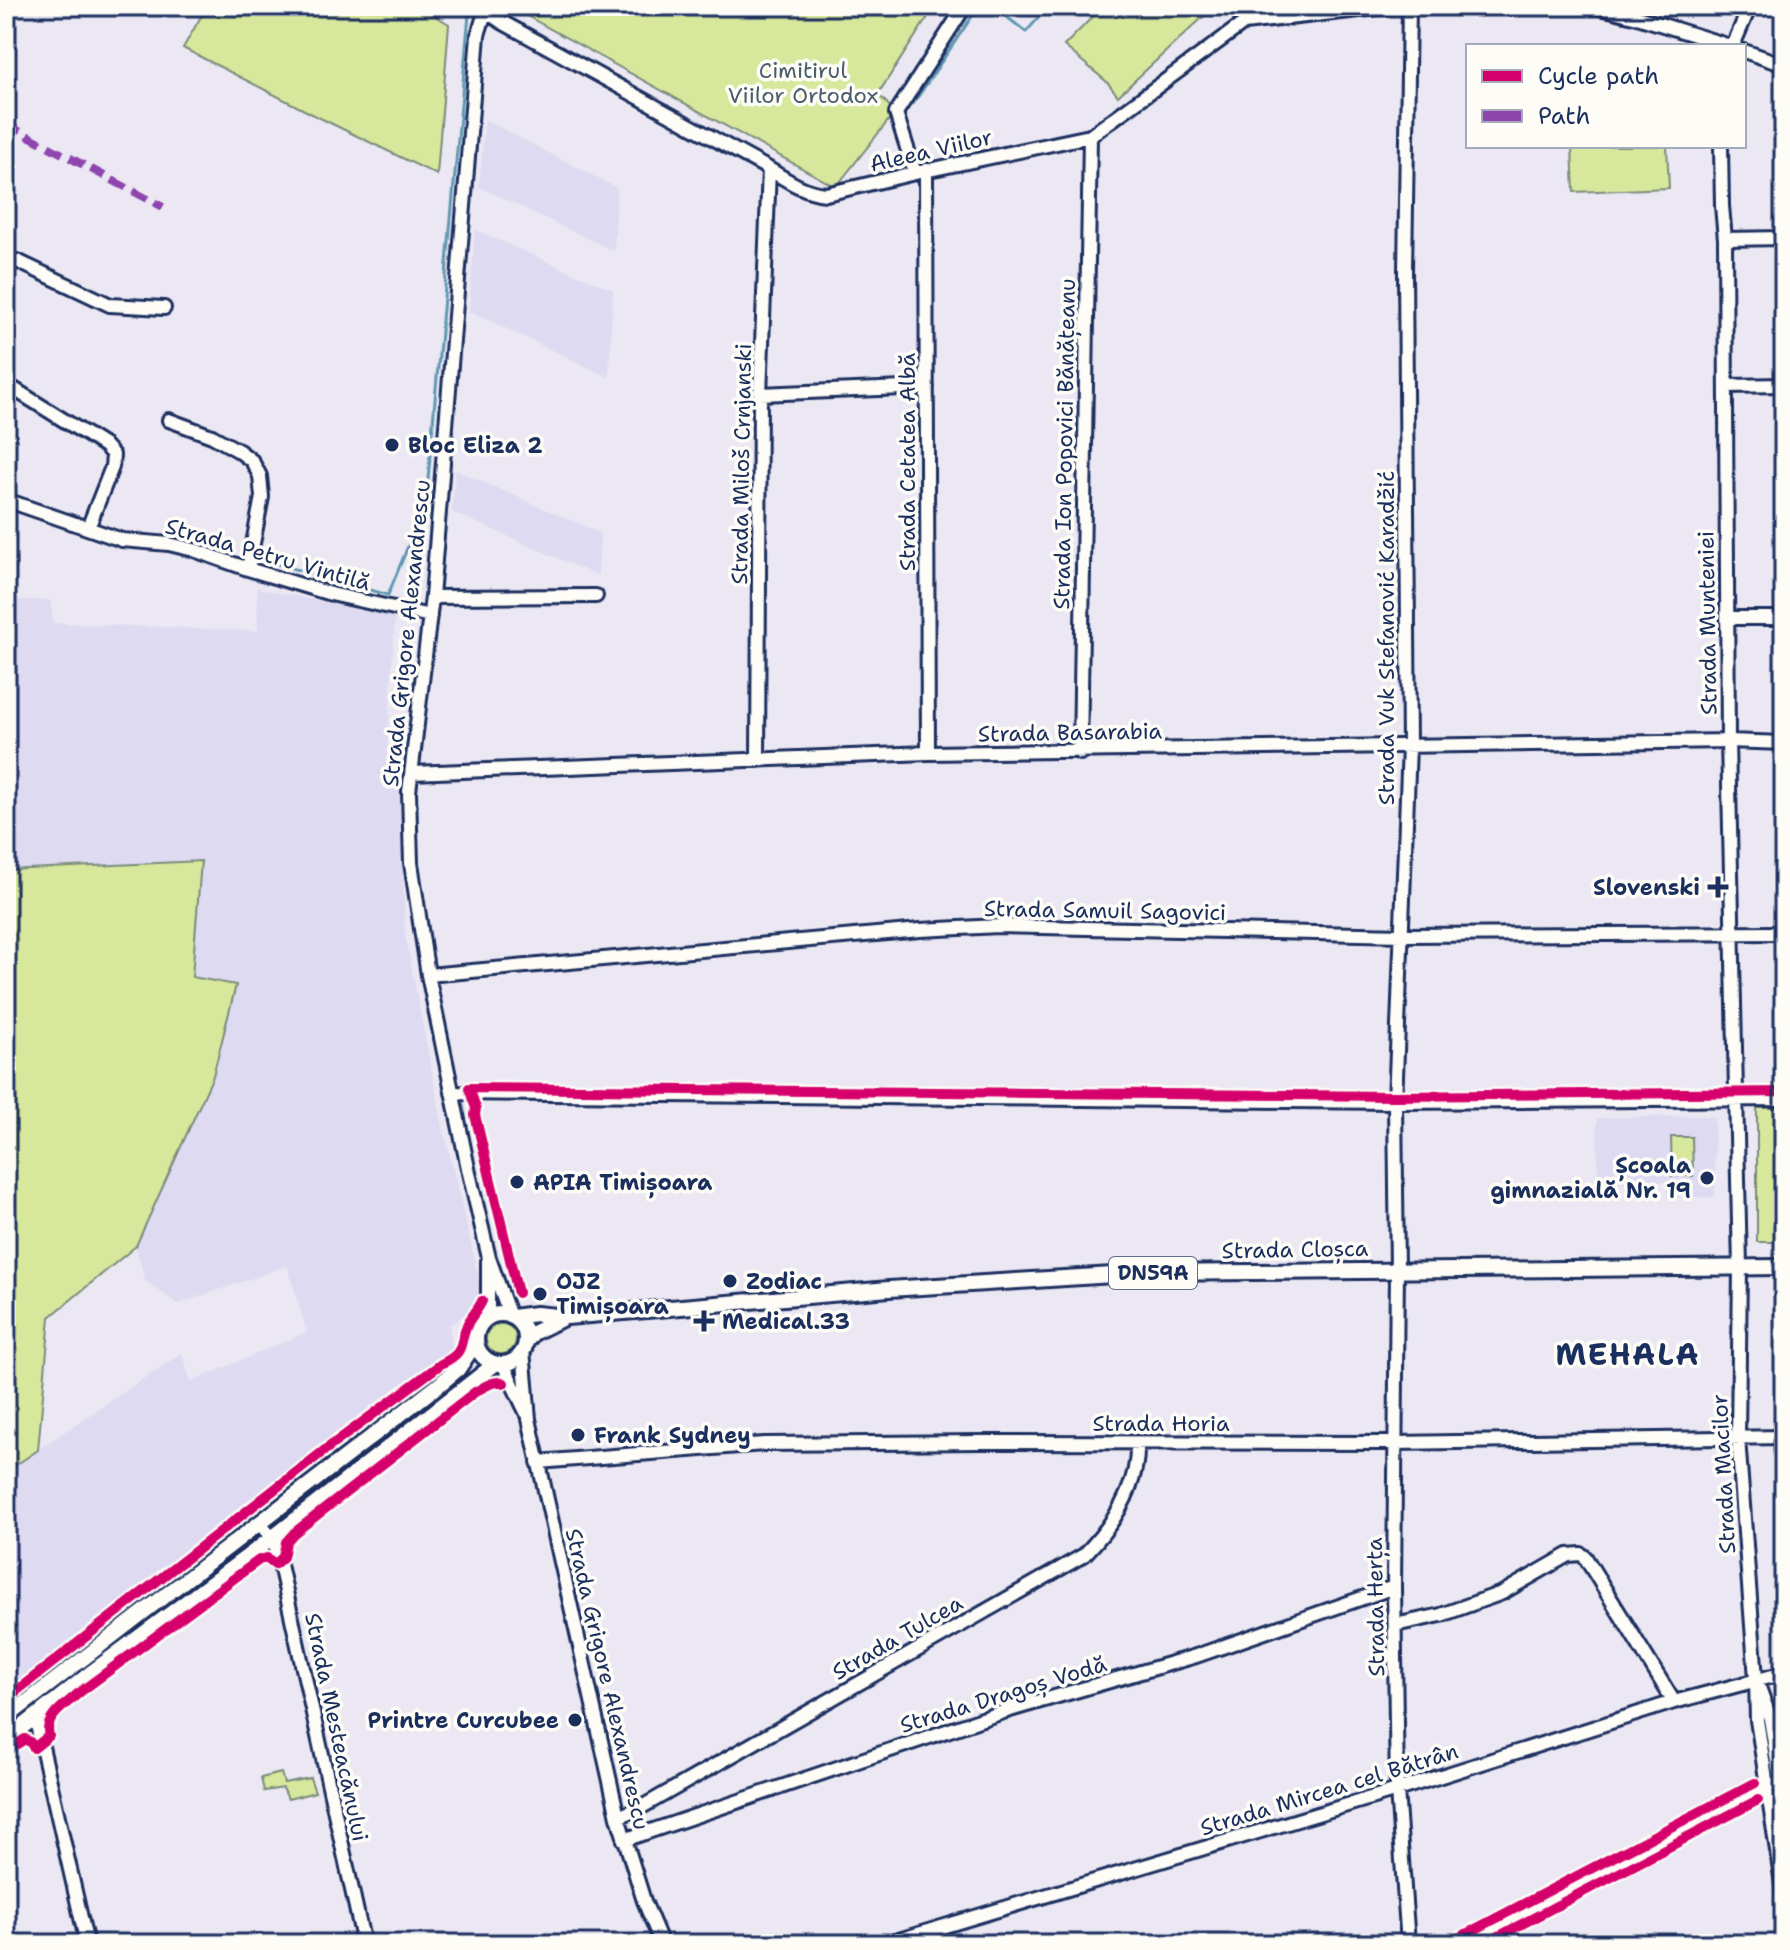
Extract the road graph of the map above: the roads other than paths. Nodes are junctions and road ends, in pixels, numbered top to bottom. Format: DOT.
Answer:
graph roads {
  1 [pos="965,6"];
  2 [pos="1395,6"];
  3 [pos="1409,6"];
  4 [pos="1593,6"];
  5 [pos="1750,6"];
  6 [pos="485,8"];
  7 [pos="1725,44"];
  8 [pos="1733,44"];
  9 [pos="1746,52"];
  10 [pos="1784,65"];
  11 [pos="1090,136"];
  12 [pos="1721,148"];
  13 [pos="769,169"];
  14 [pos="920,171"];
  15 [pos="1784,238"];
  16 [pos="1725,239"];
  17 [pos="17,261"];
  18 [pos="164,308"];
  19 [pos="6,384"];
  20 [pos="1784,385"];
  21 [pos="1726,386"];
  22 [pos="927,387"];
  23 [pos="760,394"];
  24 [pos="169,420"];
  25 [pos="6,500"];
  26 [pos="88,528"];
  27 [pos="248,569"];
  28 [pos="596,596"];
  29 [pos="432,597"];
  30 [pos="430,616"];
  31 [pos="1727,618"];
  32 [pos="1784,618"];
  33 [pos="1728,741"];
  34 [pos="1784,743"];
  35 [pos="1409,746"];
  36 [pos="928,753"];
  37 [pos="1080,753"];
  38 [pos="758,760"];
  39 [pos="412,773"];
  40 [pos="1784,933"];
  41 [pos="1733,934"];
  42 [pos="1403,935"];
  43 [pos="428,975"];
  44 [pos="452,1093"];
  45 [pos="1736,1099"];
  46 [pos="1784,1099"];
  47 [pos="1395,1102"];
  48 [pos="489,1258"];
  49 [pos="1740,1267"];
  50 [pos="1784,1267"];
  51 [pos="1397,1270"];
  52 [pos="511,1317"];
  53 [pos="567,1317"];
  54 [pos="488,1318"];
  55 [pos="476,1342"];
  56 [pos="524,1346"];
  57 [pos="499,1364"];
  58 [pos="529,1419"];
  59 [pos="1784,1437"];
  60 [pos="1738,1438"];
  61 [pos="1137,1443"];
  62 [pos="1395,1443"];
  63 [pos="538,1462"];
  64 [pos="260,1524"];
  65 [pos="272,1538"];
  66 [pos="1394,1587"];
  67 [pos="1395,1625"];
  68 [pos="1784,1673"];
  69 [pos="1756,1679"];
  70 [pos="1674,1702"];
  71 [pos="35,1716"];
  72 [pos="6,1718"];
  73 [pos="6,1740"];
  74 [pos="1774,1784"];
  75 [pos="1397,1790"];
  76 [pos="1784,1804"];
  77 [pos="618,1817"];
  78 [pos="624,1840"];
  79 [pos="1783,1875"];
  80 [pos="1784,1897"];
  81 [pos="87,1944"];
  82 [pos="364,1944"];
  83 [pos="662,1944"];
  84 [pos="885,1944"];
  85 [pos="1408,1944"];
  86 [pos="1465,1944"];
  1 -- 14 [label="street, Strada Cetatea Albă"];
  2 -- 11 [label="street, Aleea Viilor"];
  3 -- 35 [label="street, Strada Vuk Stefanović Karadžić"];
  4 -- 7 [label="street"];
  5 -- 8 [label="street"];
  6 -- 13 [label="street, Aleea Viilor"];
  6 -- 29 [label="street, Strada Grigore Alexandrescu"];
  9 -- 10 [label="street"];
  11 -- 14 [label="street, Aleea Viilor"];
  11 -- 37 [label="street, Strada Ion Popovici Bănățeanu"];
  12 -- 16 [label="street, Strada Munteniei"];
  13 -- 14 [label="street, Aleea Viilor"];
  13 -- 23 [label="street, Strada Miloš Crnjanski"];
  14 -- 22 [label="street, Strada Cetatea Albă"];
  15 -- 16 [label="street"];
  16 -- 21 [label="street, Strada Munteniei"];
  17 -- 18 [label="street"];
  19 -- 26 [label="street"];
  20 -- 21 [label="street"];
  21 -- 31 [label="street, Strada Munteniei"];
  22 -- 23 [label="street"];
  22 -- 36 [label="street, Strada Cetatea Albă"];
  23 -- 38 [label="street, Strada Miloš Crnjanski"];
  24 -- 27 [label="street"];
  25 -- 26 [label="street, Strada Petru Vintilă"];
  26 -- 27 [label="street, Strada Petru Vintilă"];
  27 -- 30 [label="street, Strada Petru Vintilă"];
  28 -- 29 [label="street"];
  29 -- 30 [label="street, Strada Grigore Alexandrescu"];
  30 -- 39 [label="street, Strada Grigore Alexandrescu"];
  31 -- 32 [label="street"];
  31 -- 33 [label="street, Strada Munteniei"];
  33 -- 34 [label="street, Strada Basarabia"];
  33 -- 35 [label="street, Strada Basarabia"];
  33 -- 41 [label="street, Strada Munteniei"];
  35 -- 37 [label="street, Strada Basarabia"];
  35 -- 42 [label="street, Strada Vuk Stefanović Karadžić"];
  36 -- 37 [label="street, Strada Basarabia"];
  36 -- 38 [label="street, Strada Basarabia"];
  38 -- 39 [label="street, Strada Basarabia"];
  39 -- 43 [label="street, Strada Grigore Alexandrescu"];
  40 -- 41 [label="street, Strada Samuil Sagovici"];
  41 -- 42 [label="street, Strada Samuil Sagovici"];
  41 -- 45 [label="street, Strada Munteniei"];
  42 -- 43 [label="street, Strada Samuil Sagovici"];
  42 -- 47 [label="street, Strada Vuk Stefanović Karadžić"];
  43 -- 44 [label="street, Strada Grigore Alexandrescu"];
  44 -- 47 [label="street"];
  44 -- 48 [label="street, Strada Grigore Alexandrescu"];
  45 -- 46 [label="street"];
  45 -- 47 [label="street"];
  45 -- 49 [label="street, Strada Macilor"];
  47 -- 51 [label="street, Strada Vuk Stefanović Karadžić"];
  48 -- 52 [label="street, Strada Grigore Alexandrescu"];
  48 -- 54 [label="street, Strada Grigore Alexandrescu"];
  49 -- 50 [label="main road, Strada Cloșca / DN59A"];
  49 -- 51 [label="main road, Strada Cloșca / DN59A"];
  49 -- 60 [label="street, Strada Macilor"];
  51 -- 53 [label="main road, Strada Cloșca / DN59A"];
  51 -- 62 [label="street, Strada Herța"];
  52 -- 53 [label="main road, Strada Cloșca / DN59A"];
  52 -- 54 [label="main road, DN59A"];
  52 -- 56 [label="main road"];
  53 -- 56 [label="main road, Strada Cloșca / DN59A"];
  54 -- 55 [label="main road"];
  55 -- 57 [label="main road"];
  55 -- 64 [label="main road"];
  56 -- 57 [label="main road, DN59A"];
  56 -- 58 [label="street, Strada Grigore Alexandrescu"];
  57 -- 58 [label="street, Strada Grigore Alexandrescu"];
  57 -- 65 [label="main road, DN59A"];
  58 -- 63 [label="street, Strada Grigore Alexandrescu"];
  59 -- 60 [label="street, Strada Horia"];
  60 -- 62 [label="street, Strada Horia"];
  60 -- 69 [label="street, Strada Macilor"];
  61 -- 62 [label="street, Strada Horia"];
  61 -- 63 [label="street, Strada Horia"];
  61 -- 77 [label="street, Strada Tulcea"];
  62 -- 66 [label="street, Strada Herța"];
  63 -- 77 [label="street, Strada Grigore Alexandrescu"];
  64 -- 65 [label="street, Strada Mesteacănului"];
  64 -- 72 [label="main road"];
  65 -- 71 [label="main road, DN59A"];
  65 -- 82 [label="street, Strada Mesteacănului"];
  66 -- 67 [label="street, Strada Herța"];
  66 -- 78 [label="street, Strada Dragoș Vodă"];
  67 -- 70 [label="street"];
  67 -- 75 [label="street, Strada Herța"];
  68 -- 69 [label="street, Strada Mircea cel Bătrân"];
  69 -- 70 [label="street, Strada Mircea cel Bătrân"];
  69 -- 74 [label="street, Strada Macilor"];
  70 -- 75 [label="street, Strada Mircea cel Bătrân"];
  71 -- 73 [label="main road, DN59A"];
  71 -- 81 [label="street"];
  74 -- 76 [label="street, Strada Macilor"];
  74 -- 79 [label="street, Strada Macilor"];
  74 -- 86 [label="street"];
  75 -- 84 [label="street, Strada Mircea cel Bătrân"];
  75 -- 85 [label="street, Strada Herța"];
  77 -- 78 [label="street, Strada Grigore Alexandrescu"];
  78 -- 83 [label="street, Strada Grigore Alexandrescu"];
  79 -- 80 [label="street, Strada Macilor"];
}
